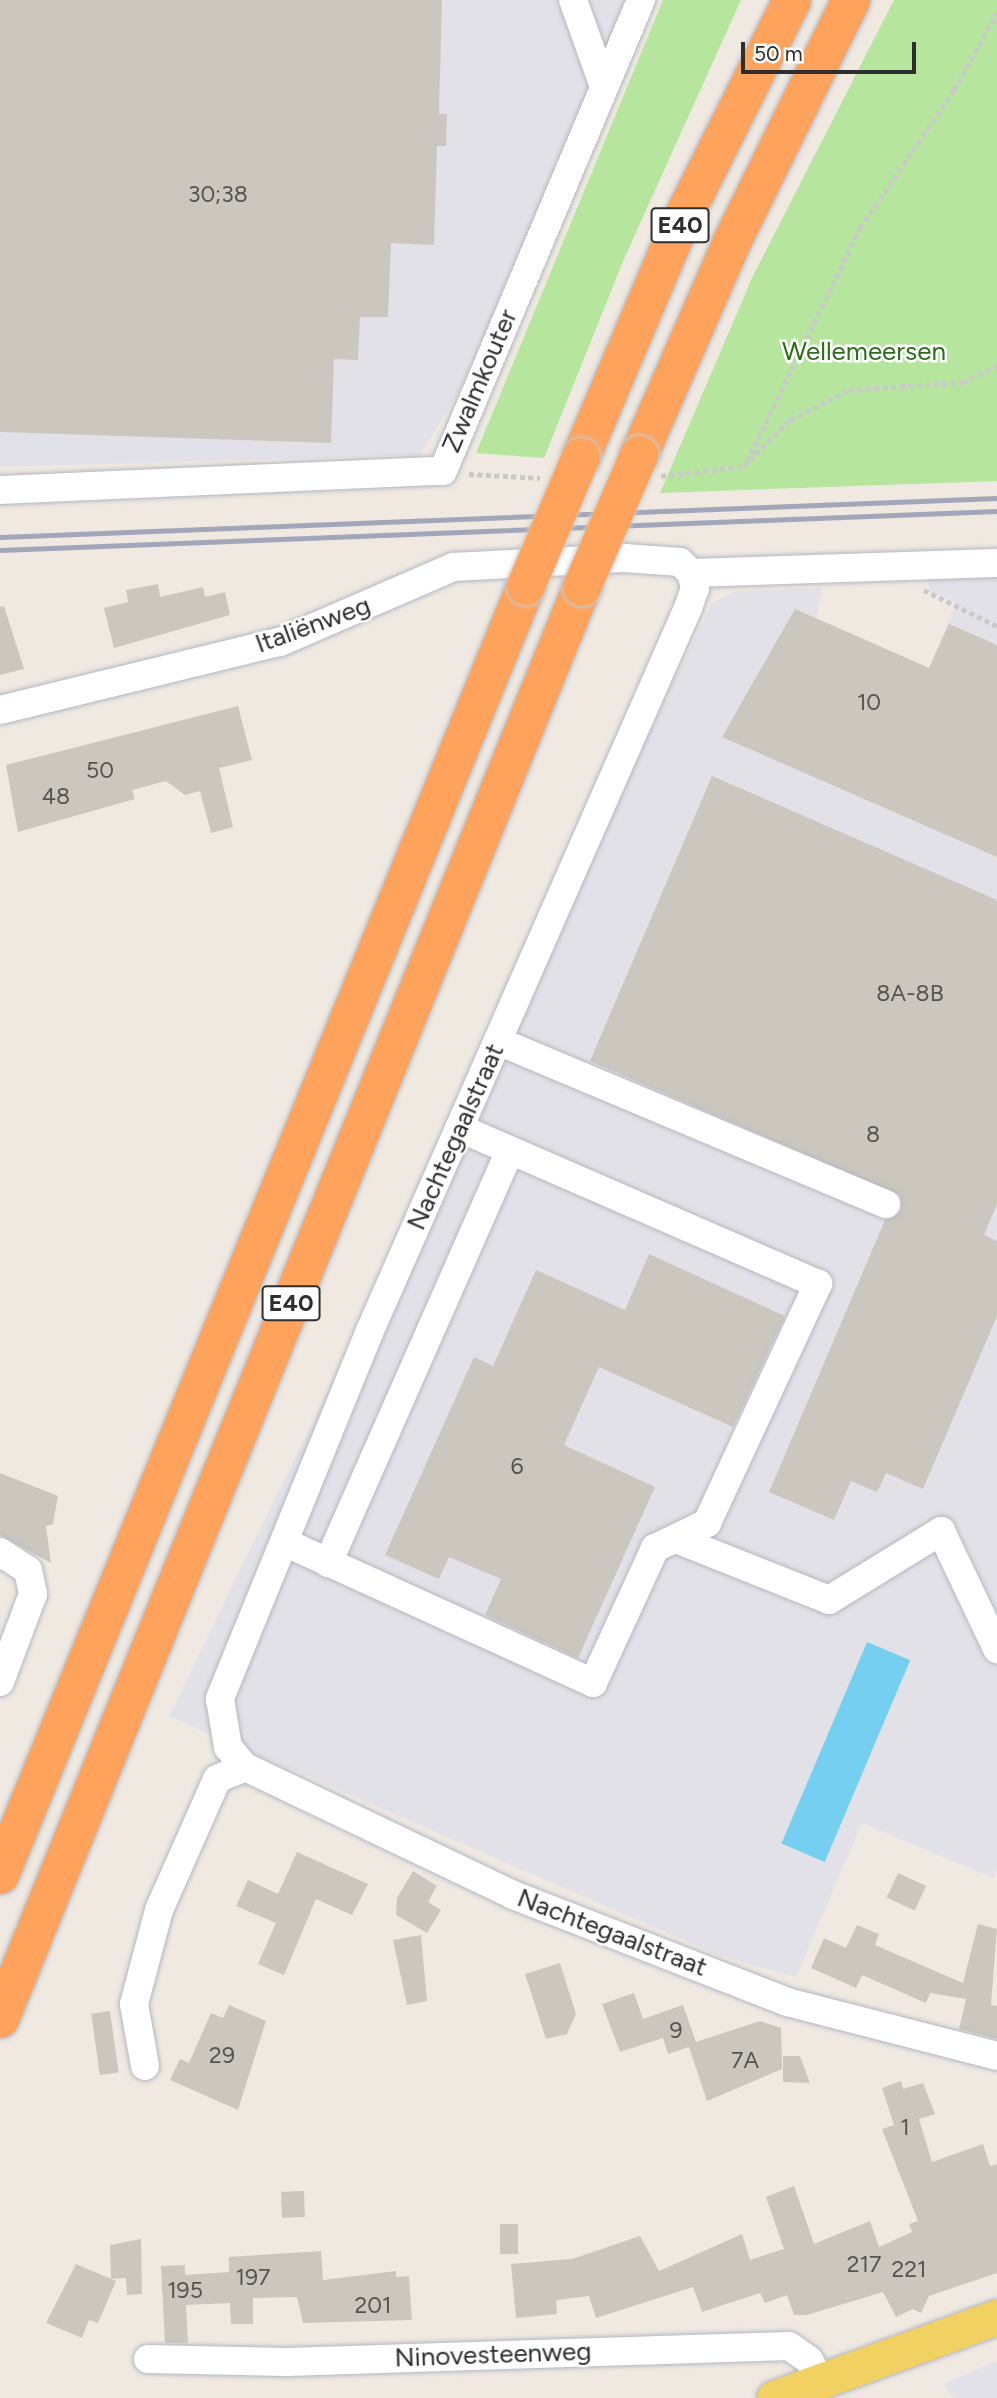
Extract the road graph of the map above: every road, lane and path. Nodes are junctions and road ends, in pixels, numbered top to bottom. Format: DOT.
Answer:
graph roads {
  1 [pos="573,0"];
  2 [pos="641,0"];
  3 [pos="792,0"];
  4 [pos="851,0"];
  5 [pos="997,13"];
  6 [pos="603,84"];
  7 [pos="997,366"];
  8 [pos="0,491"];
  9 [pos="997,563"];
  10 [pos="922,565"];
  11 [pos="691,573"];
  12 [pos="997,626"];
  13 [pos="0,710"];
  14 [pos="498,1041"];
  15 [pos="459,1128"];
  16 [pos="510,1150"];
  17 [pos="886,1204"];
  18 [pos="676,1539"];
  19 [pos="284,1542"];
  20 [pos="0,1552"];
  21 [pos="328,1563"];
  22 [pos="997,1649"];
  23 [pos="0,1682"];
  24 [pos="244,1767"];
  25 [pos="0,1875"];
  26 [pos="0,2019"];
  27 [pos="997,2056"];
  28 [pos="145,2066"];
  29 [pos="997,2317"];
  30 [pos="148,2359"];
  31 [pos="798,2393"];
  1 -- 6 [label="street"];
  2 -- 6 [label="street, Zwalmkouter"];
  3 -- 25 [label="highway, E40, bridge"];
  4 -- 26 [label="highway, E40, bridge"];
  5 -- 7 [label="path"];
  6 -- 8 [label="street, Zwalmkouter"];
  9 -- 10 [label="street"];
  10 -- 11 [label="street"];
  10 -- 12 [label="path"];
  11 -- 13 [label="street, Italiënweg"];
  11 -- 14 [label="street, Nachtegaalstraat"];
  14 -- 15 [label="street, Nachtegaalstraat"];
  14 -- 17 [label="street"];
  15 -- 16 [label="street"];
  15 -- 19 [label="street, Nachtegaalstraat"];
  16 -- 18 [label="street"];
  16 -- 21 [label="street"];
  18 -- 21 [label="street"];
  18 -- 22 [label="street"];
  19 -- 21 [label="street"];
  19 -- 24 [label="street, Nachtegaalstraat"];
  20 -- 23 [label="street"];
  24 -- 27 [label="street, Nachtegaalstraat"];
  24 -- 28 [label="street"];
  29 -- 31 [label="main road, Ninovesteenweg"];
  30 -- 31 [label="street, Ninovesteenweg"];
}
